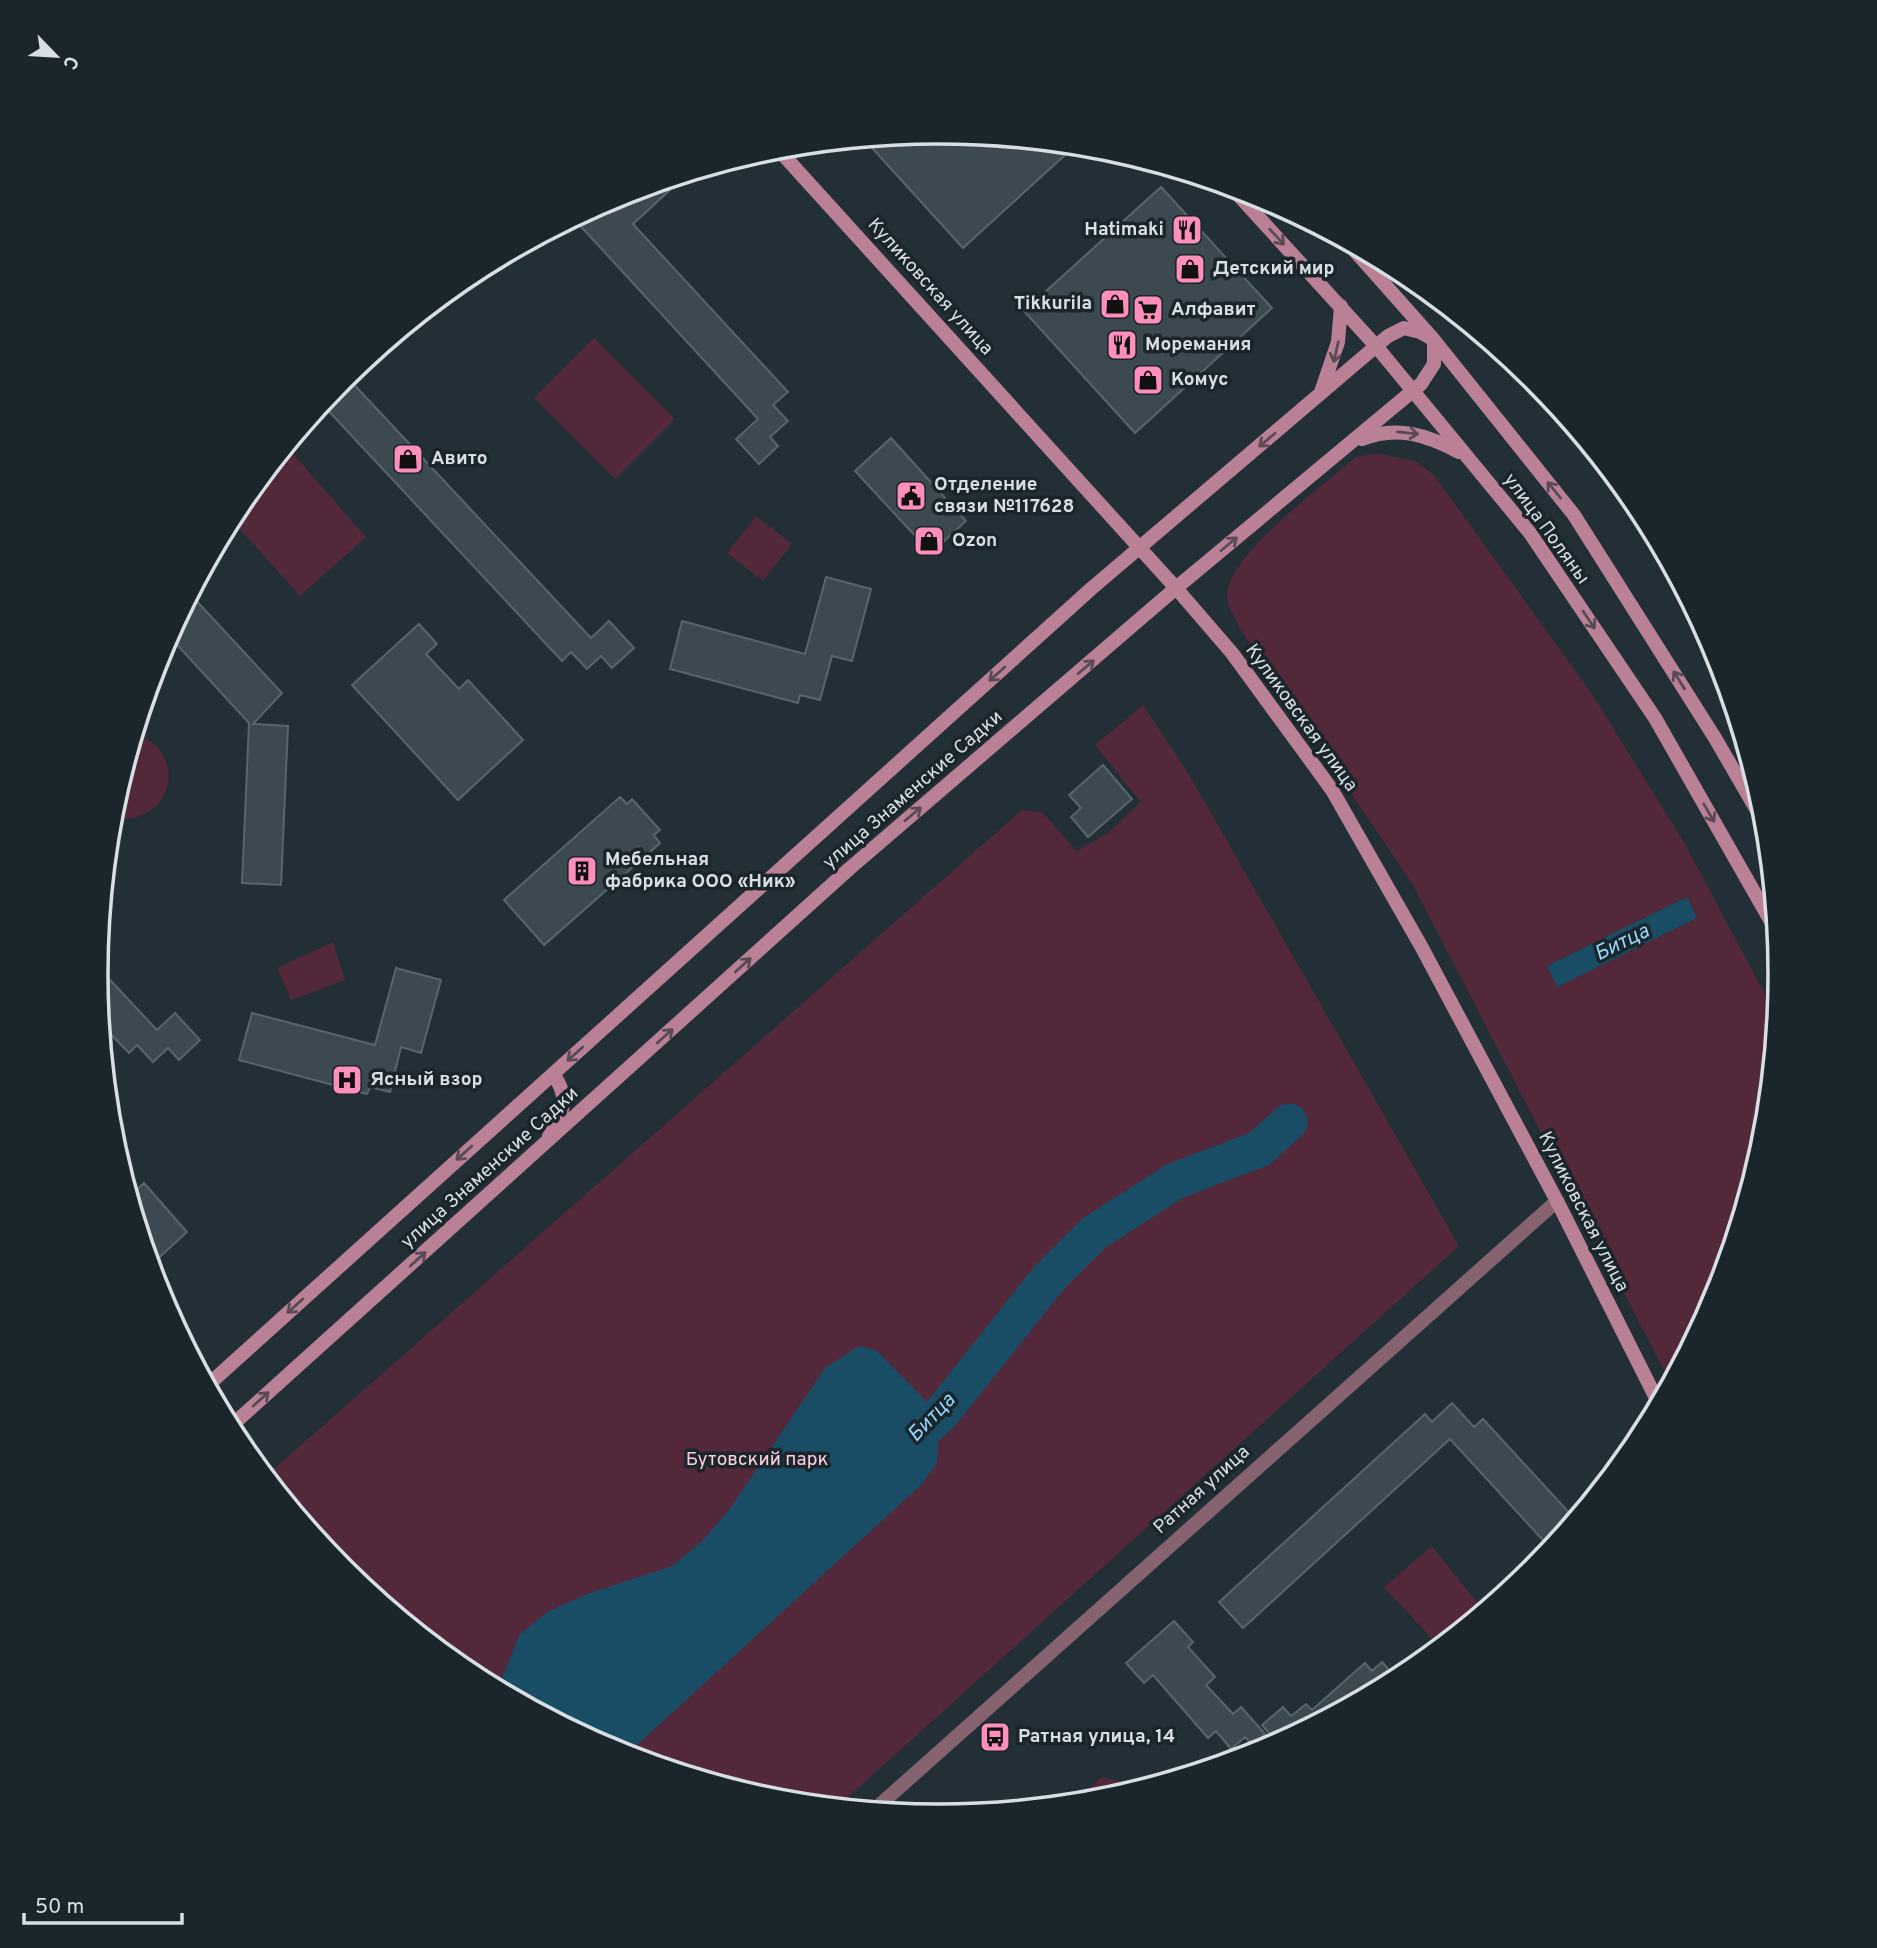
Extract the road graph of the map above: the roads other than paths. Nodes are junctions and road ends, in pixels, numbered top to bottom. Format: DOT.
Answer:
graph roads {
  1 [pos="786,158"];
  2 [pos="1246,203"];
  3 [pos="1364,262"];
  4 [pos="1340,306"];
  5 [pos="1434,340"];
  6 [pos="1376,346"];
  7 [pos="1414,391"];
  8 [pos="1320,396"];
  9 [pos="1348,445"];
  10 [pos="1466,455"];
  11 [pos="1139,547"];
  12 [pos="1176,587"];
  13 [pos="1749,797"];
  14 [pos="1766,913"];
  15 [pos="553,1074"];
  16 [pos="541,1148"];
  17 [pos="1557,1201"];
  18 [pos="215,1379"];
  19 [pos="1654,1394"];
  20 [pos="238,1419"];
  21 [pos="883,1802"];
  1 -- 11 [label="street, Куликовская улица"];
  2 -- 4 [label="street, улица Поляны, one-way"];
  3 -- 5 [label="street, улица Поляны"];
  4 -- 6 [label="street, улица Поляны"];
  4 -- 8 [label="street, one-way"];
  5 -- 6 [label="street, улица Знаменские Садки"];
  5 -- 7 [label="street, улица Знаменские Садки"];
  13 -- 5 [label="street, улица Поляны, one-way"];
  6 -- 7 [label="street, улица Поляны"];
  6 -- 8 [label="street, улица Знаменские Садки"];
  7 -- 9 [label="street, улица Знаменские Садки"];
  7 -- 10 [label="street, улица Поляны"];
  8 -- 11 [label="street, улица Знаменские Садки, one-way"];
  9 -- 10 [label="street, one-way"];
  12 -- 9 [label="street, улица Знаменские Садки, one-way"];
  10 -- 14 [label="street, улица Поляны, one-way"];
  11 -- 12 [label="street, Куликовская улица"];
  11 -- 15 [label="street, улица Знаменские Садки, one-way"];
  16 -- 12 [label="street, улица Знаменские Садки, one-way"];
  12 -- 17 [label="street, Куликовская улица"];
  15 -- 16 [label="street"];
  15 -- 18 [label="street, улица Знаменские Садки, one-way"];
  20 -- 16 [label="street, улица Знаменские Садки, one-way"];
  17 -- 19 [label="street, Куликовская улица"];
  17 -- 21 [label="street, Ратная улица"];
}
